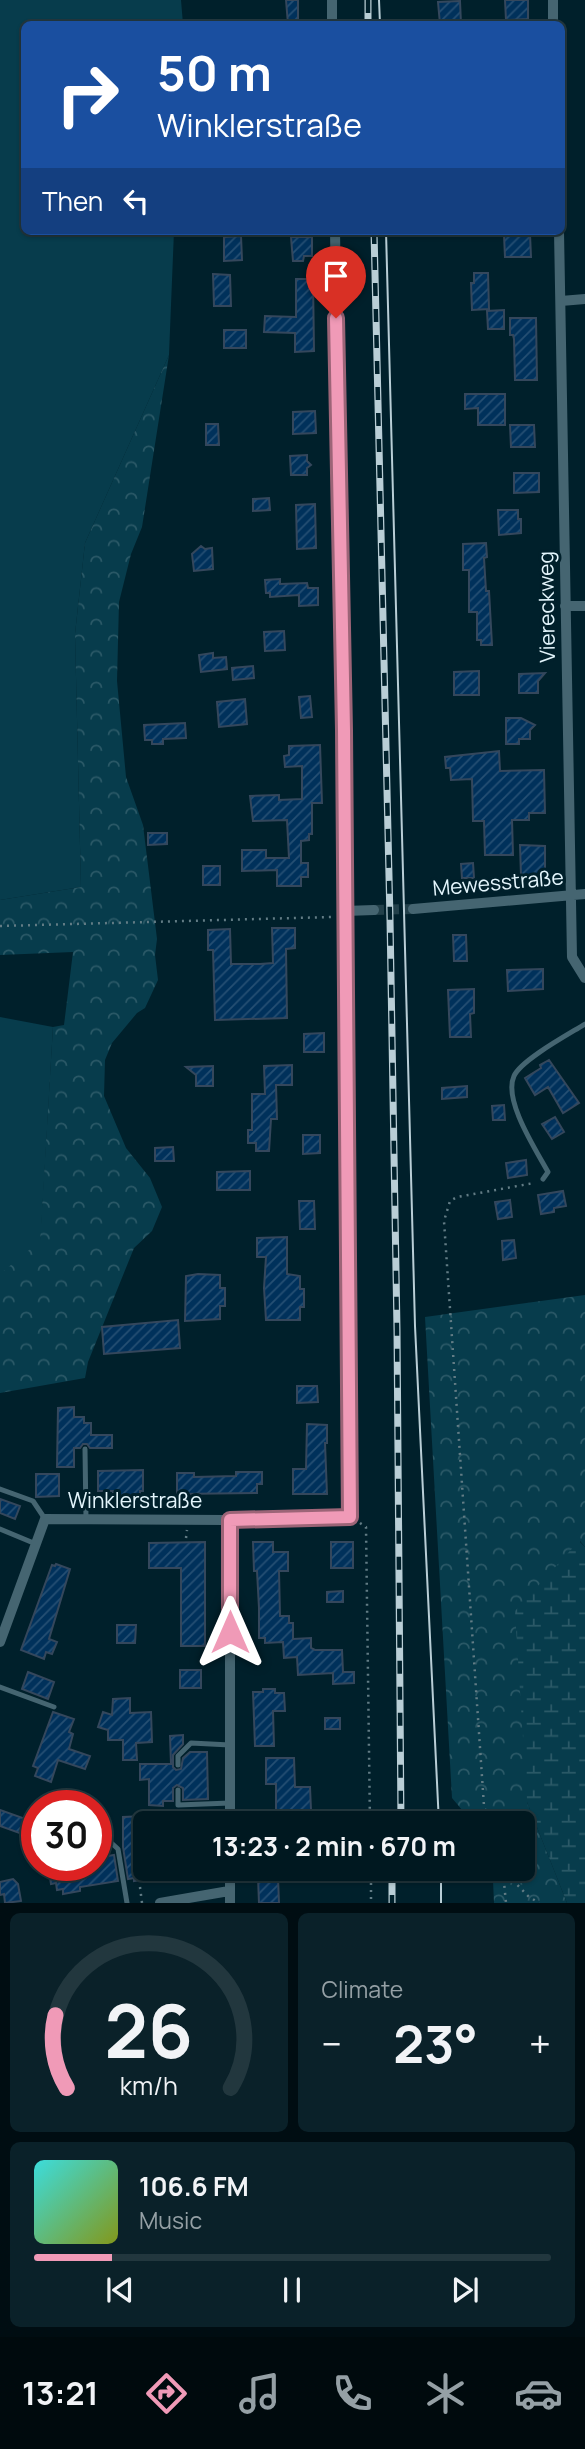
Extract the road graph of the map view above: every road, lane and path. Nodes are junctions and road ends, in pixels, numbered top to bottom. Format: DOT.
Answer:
graph roads {
  1 [pos="332,0"];
  2 [pos="553,0"];
  3 [pos="332,21"];
  4 [pos="553,21"];
  5 [pos="335,235"];
  6 [pos="559,235"];
  7 [pos="585,299"];
  8 [pos="561,301"];
  9 [pos="565,606"];
  10 [pos="585,606"];
  11 [pos="585,894"];
  12 [pos="571,895"];
  13 [pos="413,909"];
  14 [pos="374,910"];
  15 [pos="345,911"];
  16 [pos="0,926"];
  17 [pos="585,978"];
  18 [pos="585,1024"];
  19 [pos="544,1179"];
  20 [pos="85,1450"];
  21 [pos="0,1489"];
  22 [pos="350,1517"];
  23 [pos="45,1519"];
  24 [pos="86,1519"];
  25 [pos="230,1520"];
  26 [pos="0,1529"];
  27 [pos="36,1544"];
  28 [pos="0,1642"];
  29 [pos="0,1687"];
  30 [pos="54,1707"];
  31 [pos="230,1745"];
  32 [pos="178,1765"];
  33 [pos="178,1790"];
  34 [pos="230,1803"];
  35 [pos="230,1811"];
  36 [pos="370,1811"];
  37 [pos="486,1811"];
  38 [pos="112,1844"];
  39 [pos="229,1881"];
  40 [pos="371,1881"];
  41 [pos="504,1881"];
  42 [pos="514,1881"];
  43 [pos="140,1887"];
  44 [pos="229,1891"];
  45 [pos="128,1903"];
  46 [pos="142,1903"];
  47 [pos="160,1903"];
  48 [pos="230,1903"];
  49 [pos="371,1903"];
  50 [pos="506,1903"];
  51 [pos="539,1903"];
  1 -- 3 [label="street"];
  2 -- 4 [label="street"];
  5 -- 15 [label="street"];
  6 -- 8 [label="street, Viereckweg"];
  7 -- 8 [label="street"];
  8 -- 9 [label="street, Viereckweg"];
  9 -- 10 [label="street"];
  9 -- 12 [label="street, Viereckweg"];
  11 -- 12 [label="street, Mewesstraße"];
  12 -- 13 [label="street, Mewesstraße"];
  12 -- 17 [label="street, Viereckweg"];
  14 -- 15 [label="street"];
  15 -- 16 [label="path"];
  15 -- 22 [label="street"];
  18 -- 19 [label="lane"];
  19 -- 37 [label="path"];
  20 -- 24 [label="lane"];
  21 -- 23 [label="lane"];
  22 -- 25 [label="street, Winklerstraße"];
  22 -- 36 [label="path"];
  23 -- 24 [label="street, Winklerstraße"];
  23 -- 27 [label="street"];
  24 -- 25 [label="street, Winklerstraße"];
  25 -- 31 [label="street"];
  26 -- 27 [label="lane"];
  27 -- 28 [label="street"];
  29 -- 30 [label="lane"];
  31 -- 32 [label="lane"];
  31 -- 34 [label="street"];
  33 -- 34 [label="lane"];
  34 -- 35 [label="street"];
  38 -- 45 [label="lane"];
  39 -- 44 [label="street"];
  40 -- 49 [label="path"];
  41 -- 50 [label="path"];
  42 -- 51 [label="path"];
  43 -- 46 [label="path"];
  44 -- 47 [label="street"];
  44 -- 48 [label="street"];
}
